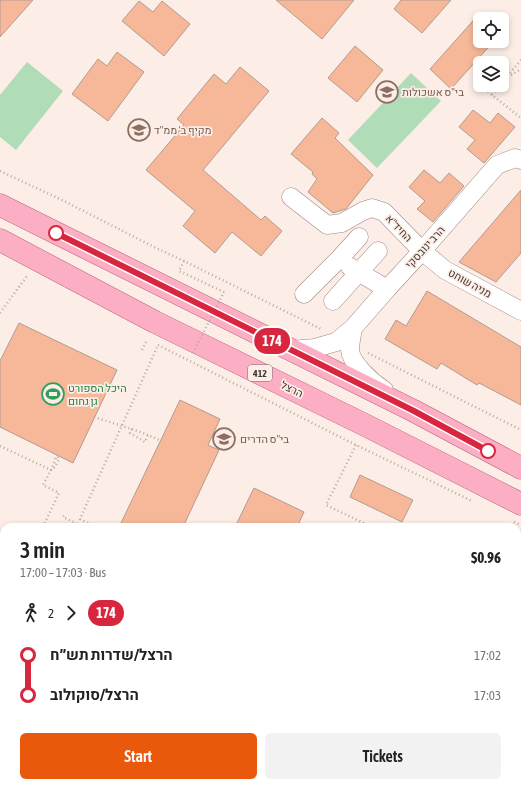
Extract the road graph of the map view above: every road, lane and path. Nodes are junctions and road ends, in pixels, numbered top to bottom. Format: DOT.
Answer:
graph roads {
  1 [pos="521,60"];
  2 [pos="521,69"];
  3 [pos="509,74"];
  4 [pos="509,76"];
  5 [pos="489,92"];
  6 [pos="494,92"];
  7 [pos="492,95"];
  8 [pos="521,118"];
  9 [pos="521,160"];
  10 [pos="0,171"];
  11 [pos="291,197"];
  12 [pos="0,205"];
  13 [pos="359,237"];
  14 [pos="0,240"];
  15 [pos="378,251"];
  16 [pos="422,251"];
  17 [pos="339,259"];
  18 [pos="184,261"];
  19 [pos="359,272"];
  20 [pos="20,273"];
  21 [pos="387,289"];
  22 [pos="304,294"];
  23 [pos="333,301"];
  24 [pos="521,311"];
  25 [pos="0,313"];
  26 [pos="158,345"];
  27 [pos="343,347"];
  28 [pos="142,350"];
  29 [pos="291,350"];
  30 [pos="193,353"];
  31 [pos="414,411"];
  32 [pos="94,417"];
  33 [pos="122,425"];
  34 [pos="132,429"];
  35 [pos="521,430"];
  36 [pos="148,436"];
  37 [pos="161,440"];
  38 [pos="356,445"];
  39 [pos="0,446"];
  40 [pos="521,468"];
  41 [pos="51,470"];
  42 [pos="478,504"];
  43 [pos="517,513"];
  44 [pos="64,516"];
  45 [pos="45,523"];
  46 [pos="76,523"];
  47 [pos="88,523"];
  48 [pos="363,523"];
  49 [pos="520,523"];
  1 -- 3 [label="path"];
  2 -- 4 [label="path"];
  5 -- 7 [label="path"];
  6 -- 7 [label="path"];
  7 -- 8 [label="path"];
  9 -- 16 [label="street, הרב ינובסקי"];
  10 -- 18 [label="path"];
  11 -- 16 [label="street, החיד\"א"];
  12 -- 29 [label="main road"];
  13 -- 17 [label="street"];
  14 -- 43 [label="main road, הרצל / 412"];
  15 -- 19 [label="street"];
  16 -- 21 [label="street, הרב ינובסקי"];
  16 -- 24 [label="street, מניה שוחט"];
  17 -- 19 [label="street"];
  17 -- 22 [label="street"];
  18 -- 27 [label="path"];
  18 -- 30 [label="path, bridge"];
  19 -- 21 [label="street"];
  19 -- 23 [label="street"];
  20 -- 25 [label="path"];
  21 -- 27 [label="street, הרב ינובסקי"];
  26 -- 28 [label="path"];
  26 -- 33 [label="path"];
  26 -- 38 [label="path"];
  27 -- 29 [label="street"];
  27 -- 31 [label="street"];
  27 -- 35 [label="path"];
  29 -- 31 [label="main road"];
  31 -- 40 [label="main road"];
  32 -- 33 [label="path"];
  33 -- 34 [label="path"];
  33 -- 47 [label="path"];
  34 -- 36 [label="path"];
  34 -- 36 [label="path"];
  36 -- 37 [label="path"];
  38 -- 42 [label="path"];
  38 -- 48 [label="path"];
  39 -- 41 [label="path"];
  41 -- 41 [label="path"];
  41 -- 45 [label="path"];
  43 -- 49 [label="path"];
  44 -- 46 [label="path"];
}
